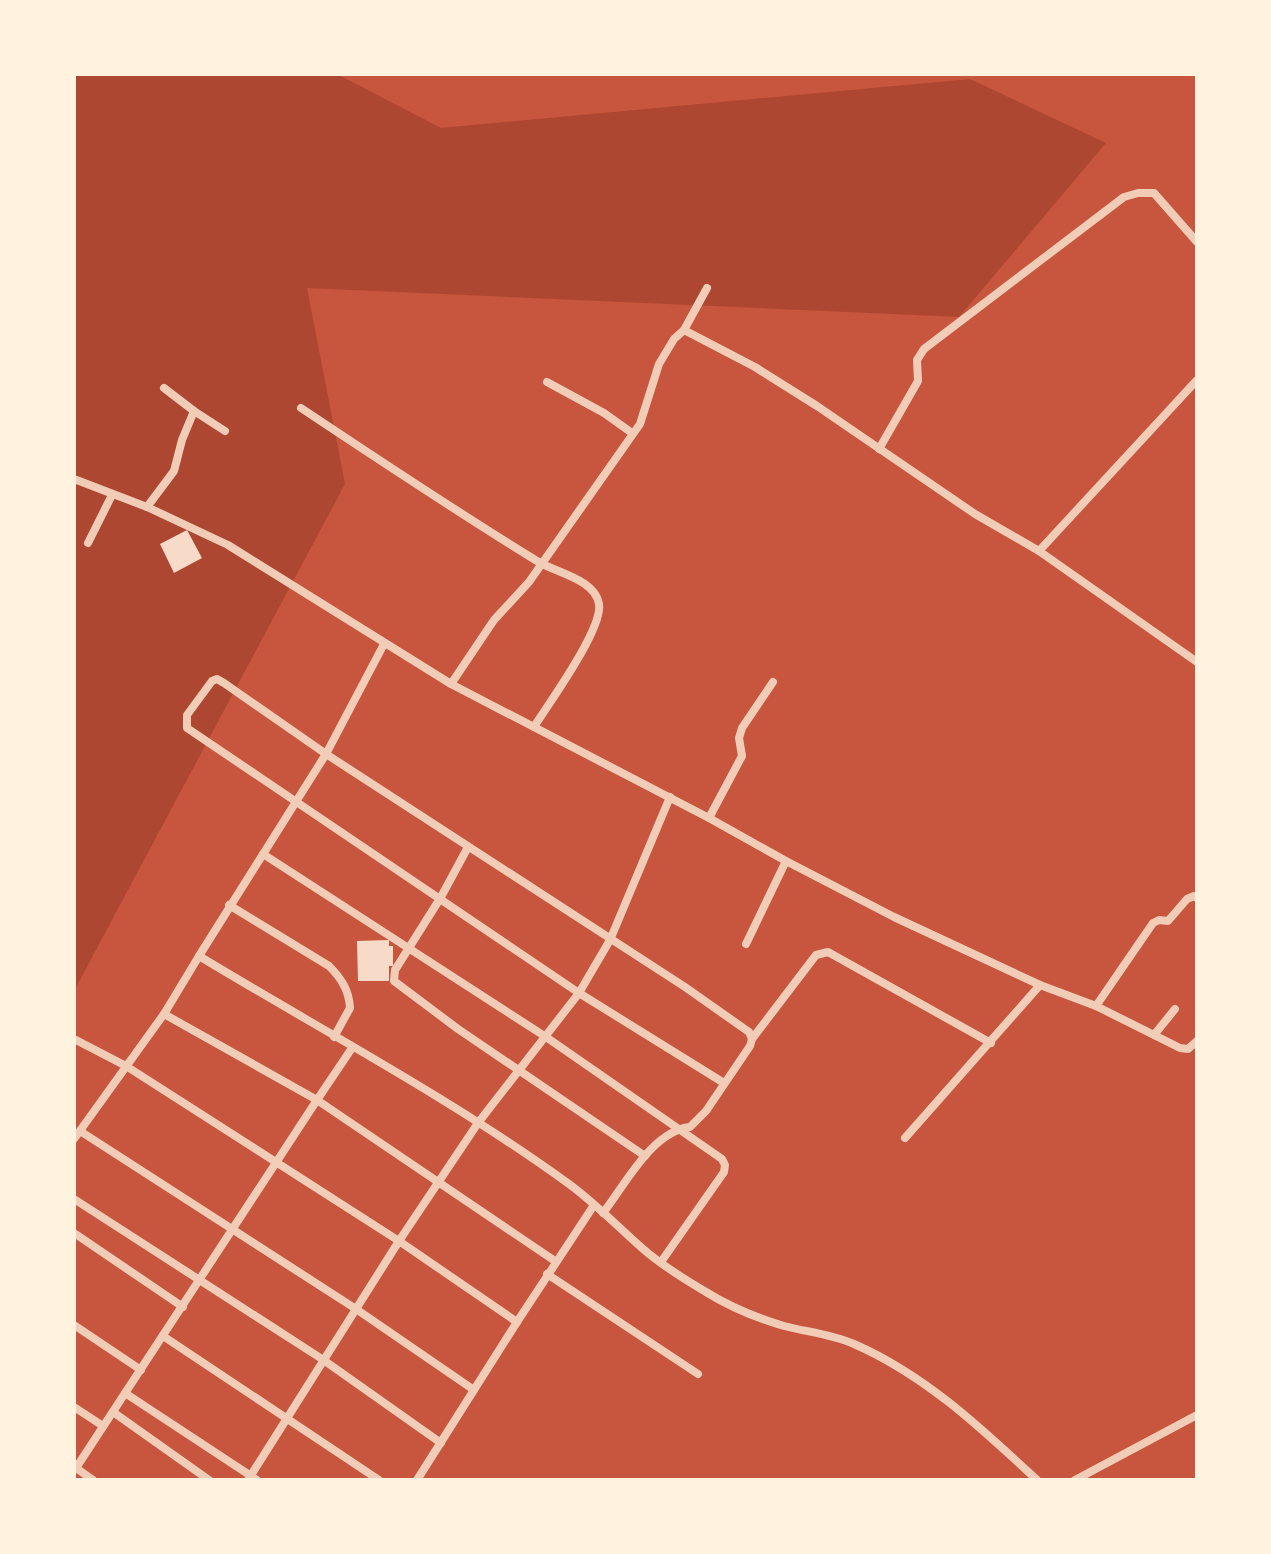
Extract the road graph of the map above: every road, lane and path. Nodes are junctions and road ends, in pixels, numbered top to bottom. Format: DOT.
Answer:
graph roads {
  1 [pos="1197,242"];
  2 [pos="707,288"];
  3 [pos="684,330"];
  4 [pos="1197,380"];
  5 [pos="547,382"];
  6 [pos="164,388"];
  7 [pos="301,408"];
  8 [pos="194,411"];
  9 [pos="225,431"];
  10 [pos="632,433"];
  11 [pos="879,449"];
  12 [pos="74,479"];
  13 [pos="112,495"];
  14 [pos="147,507"];
  15 [pos="88,543"];
  16 [pos="1039,551"];
  17 [pos="541,564"];
  18 [pos="384,644"];
  19 [pos="1197,662"];
  20 [pos="773,682"];
  21 [pos="451,684"];
  22 [pos="534,727"];
  23 [pos="326,754"];
  24 [pos="670,797"];
  25 [pos="296,803"];
  26 [pos="709,818"];
  27 [pos="468,847"];
  28 [pos="263,854"];
  29 [pos="786,861"];
  30 [pos="441,897"];
  31 [pos="1197,898"];
  32 [pos="229,905"];
  33 [pos="610,940"];
  34 [pos="746,944"];
  35 [pos="410,947"];
  36 [pos="199,956"];
  37 [pos="1040,985"];
  38 [pos="579,993"];
  39 [pos="1096,1006"];
  40 [pos="1175,1009"];
  41 [pos="164,1014"];
  42 [pos="1154,1035"];
  43 [pos="334,1037"];
  44 [pos="546,1037"];
  45 [pos="74,1039"];
  46 [pos="752,1039"];
  47 [pos="1197,1041"];
  48 [pos="991,1043"];
  49 [pos="352,1048"];
  50 [pos="126,1066"];
  51 [pos="520,1071"];
  52 [pos="724,1083"];
  53 [pos="317,1100"];
  54 [pos="478,1123"];
  55 [pos="676,1128"];
  56 [pos="76,1133"];
  57 [pos="905,1138"];
  58 [pos="645,1156"];
  59 [pos="276,1161"];
  60 [pos="438,1181"];
  61 [pos="74,1199"];
  62 [pos="594,1205"];
  63 [pos="603,1213"];
  64 [pos="232,1231"];
  65 [pos="74,1233"];
  66 [pos="399,1241"];
  67 [pos="555,1261"];
  68 [pos="661,1262"];
  69 [pos="547,1274"];
  70 [pos="200,1280"];
  71 [pos="183,1307"];
  72 [pos="356,1309"];
  73 [pos="517,1322"];
  74 [pos="74,1325"];
  75 [pos="163,1336"];
  76 [pos="322,1359"];
  77 [pos="141,1370"];
  78 [pos="698,1374"];
  79 [pos="474,1390"];
  80 [pos="125,1393"];
  81 [pos="74,1407"];
  82 [pos="113,1412"];
  83 [pos="1197,1415"];
  84 [pos="286,1419"];
  85 [pos="103,1426"];
  86 [pos="441,1443"];
  87 [pos="75,1468"];
  88 [pos="252,1479"];
  89 [pos="93,1480"];
  90 [pos="209,1480"];
  91 [pos="379,1480"];
  92 [pos="417,1480"];
  93 [pos="1037,1480"];
  94 [pos="1075,1480"];
  1 -- 11 [label="street"];
  2 -- 3 [label="street"];
  3 -- 10 [label="street"];
  3 -- 11 [label="street"];
  4 -- 16 [label="street"];
  5 -- 10 [label="street"];
  6 -- 8 [label="street"];
  7 -- 17 [label="street"];
  8 -- 9 [label="street"];
  8 -- 14 [label="street"];
  10 -- 17 [label="street"];
  11 -- 16 [label="street"];
  12 -- 13 [label="street"];
  13 -- 14 [label="street"];
  13 -- 15 [label="street"];
  14 -- 18 [label="street"];
  16 -- 19 [label="street"];
  17 -- 21 [label="street"];
  17 -- 22 [label="street"];
  18 -- 21 [label="street"];
  18 -- 23 [label="street"];
  20 -- 26 [label="street"];
  21 -- 22 [label="street"];
  22 -- 24 [label="street"];
  23 -- 25 [label="street"];
  23 -- 25 [label="street"];
  23 -- 27 [label="street"];
  24 -- 26 [label="street"];
  24 -- 33 [label="street"];
  25 -- 28 [label="street"];
  25 -- 30 [label="street"];
  26 -- 29 [label="street"];
  27 -- 30 [label="street"];
  27 -- 33 [label="street"];
  28 -- 32 [label="street"];
  28 -- 35 [label="street"];
  29 -- 34 [label="street"];
  29 -- 37 [label="street"];
  30 -- 35 [label="street"];
  30 -- 38 [label="street"];
  31 -- 39 [label="street"];
  32 -- 36 [label="street"];
  32 -- 43 [label="street"];
  33 -- 38 [label="street"];
  33 -- 46 [label="street"];
  35 -- 44 [label="street"];
  35 -- 51 [label="street"];
  36 -- 41 [label="street"];
  36 -- 43 [label="street"];
  37 -- 39 [label="street"];
  37 -- 48 [label="street"];
  38 -- 44 [label="street"];
  38 -- 52 [label="street"];
  39 -- 42 [label="street"];
  40 -- 42 [label="street"];
  41 -- 50 [label="street"];
  41 -- 53 [label="street"];
  42 -- 47 [label="street"];
  43 -- 49 [label="street"];
  44 -- 51 [label="street"];
  44 -- 55 [label="street"];
  45 -- 50 [label="street"];
  46 -- 48 [label="street"];
  46 -- 52 [label="street"];
  48 -- 57 [label="street"];
  49 -- 53 [label="street"];
  49 -- 54 [label="street"];
  50 -- 56 [label="street"];
  50 -- 59 [label="street"];
  51 -- 54 [label="street"];
  51 -- 58 [label="street"];
  52 -- 55 [label="street"];
  53 -- 59 [label="street"];
  53 -- 60 [label="street"];
  54 -- 60 [label="street"];
  54 -- 62 [label="street"];
  55 -- 58 [label="street"];
  55 -- 68 [label="street"];
  56 -- 64 [label="street"];
  58 -- 63 [label="street"];
  59 -- 64 [label="street"];
  59 -- 66 [label="street"];
  60 -- 66 [label="street"];
  60 -- 67 [label="street"];
  61 -- 70 [label="street"];
  62 -- 63 [label="street"];
  62 -- 67 [label="street"];
  63 -- 68 [label="street"];
  64 -- 70 [label="street"];
  64 -- 72 [label="street"];
  65 -- 71 [label="street"];
  66 -- 72 [label="street"];
  66 -- 73 [label="street"];
  67 -- 69 [label="street"];
  68 -- 93 [label="street"];
  69 -- 73 [label="street"];
  69 -- 78 [label="street"];
  70 -- 71 [label="street"];
  70 -- 76 [label="street"];
  71 -- 75 [label="street"];
  72 -- 76 [label="street"];
  72 -- 79 [label="street"];
  73 -- 79 [label="street"];
  74 -- 77 [label="street"];
  75 -- 77 [label="street"];
  75 -- 84 [label="street"];
  76 -- 84 [label="street"];
  76 -- 86 [label="street"];
  77 -- 80 [label="street"];
  79 -- 86 [label="street"];
  80 -- 82 [label="street"];
  80 -- 88 [label="street"];
  81 -- 85 [label="street"];
  82 -- 85 [label="street"];
  82 -- 90 [label="street"];
  83 -- 94 [label="street"];
  84 -- 88 [label="street"];
  84 -- 91 [label="street"];
  85 -- 87 [label="street"];
  86 -- 92 [label="street"];
  87 -- 89 [label="street"];
}
